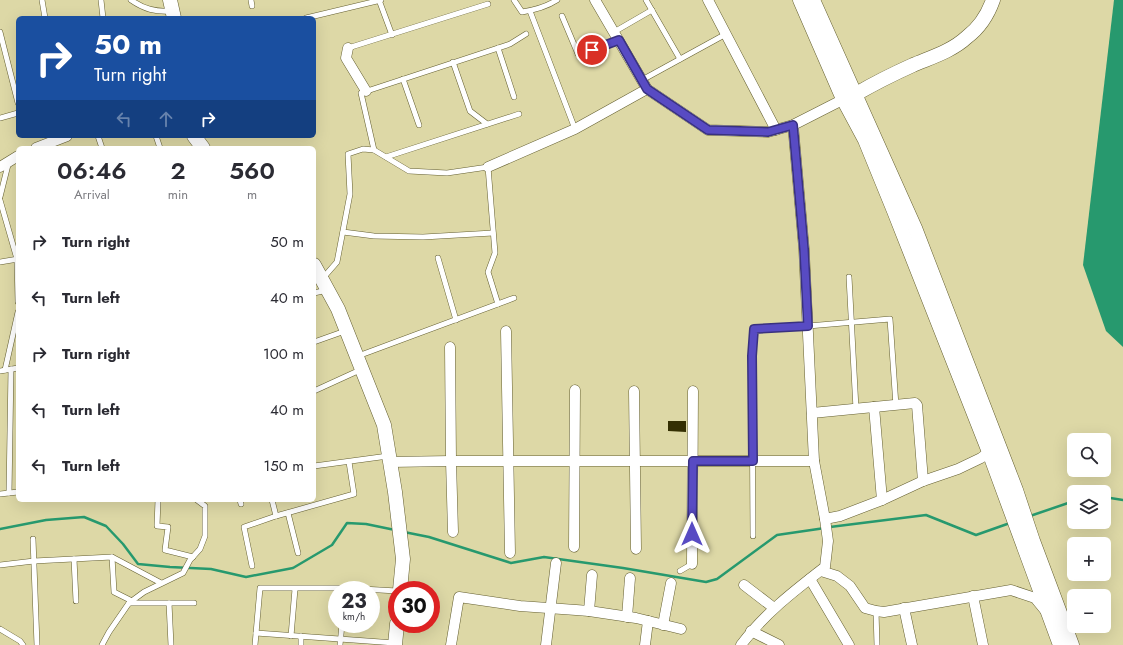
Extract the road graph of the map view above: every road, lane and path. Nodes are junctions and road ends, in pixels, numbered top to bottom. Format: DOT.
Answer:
graph roads {
  1 [pos="42,0"];
  2 [pos="101,0"];
  3 [pos="131,0"];
  4 [pos="251,0"];
  5 [pos="380,0"];
  6 [pos="514,0"];
  7 [pos="557,0"];
  8 [pos="596,0"];
  9 [pos="646,0"];
  10 [pos="708,0"];
  11 [pos="800,0"];
  12 [pos="813,0"];
  13 [pos="993,0"];
  14 [pos="488,4"];
  15 [pos="252,6"];
  16 [pos="173,10"];
  17 [pos="652,10"];
  18 [pos="530,11"];
  19 [pos="44,16"];
  20 [pos="103,16"];
  21 [pos="314,16"];
  22 [pos="562,16"];
  23 [pos="0,32"];
  24 [pos="526,34"];
  25 [pos="726,34"];
  26 [pos="392,35"];
  27 [pos="616,36"];
  28 [pos="348,48"];
  29 [pos="498,48"];
  30 [pos="680,59"];
  31 [pos="453,62"];
  32 [pos="403,79"];
  33 [pos="644,84"];
  34 [pos="366,91"];
  35 [pos="16,95"];
  36 [pos="849,96"];
  37 [pos="514,97"];
  38 [pos="16,114"];
  39 [pos="519,114"];
  40 [pos="0,118"];
  41 [pos="487,124"];
  42 [pos="419,125"];
  43 [pos="793,125"];
  44 [pos="575,129"];
  45 [pos="776,130"];
  46 [pos="59,138"];
  47 [pos="42,146"];
  48 [pos="374,150"];
  49 [pos="16,157"];
  50 [pos="386,157"];
  51 [pos="4,165"];
  52 [pos="488,167"];
  53 [pos="0,199"];
  54 [pos="343,232"];
  55 [pos="493,233"];
  56 [pos="16,252"];
  57 [pos="438,258"];
  58 [pos="16,259"];
  59 [pos="0,262"];
  60 [pos="316,268"];
  61 [pos="849,277"];
  62 [pos="326,284"];
  63 [pos="316,292"];
  64 [pos="514,298"];
  65 [pos="498,304"];
  66 [pos="456,320"];
  67 [pos="16,321"];
  68 [pos="852,322"];
  69 [pos="808,326"];
  70 [pos="347,330"];
  71 [pos="506,331"];
  72 [pos="316,341"];
  73 [pos="450,347"];
  74 [pos="357,356"];
  75 [pos="16,368"];
  76 [pos="362,369"];
  77 [pos="5,370"];
  78 [pos="316,390"];
  79 [pos="575,390"];
  80 [pos="634,391"];
  81 [pos="693,391"];
  82 [pos="896,406"];
  83 [pos="874,408"];
  84 [pos="856,409"];
  85 [pos="812,413"];
  86 [pos="994,448"];
  87 [pos="390,459"];
  88 [pos="451,461"];
  89 [pos="635,461"];
  90 [pos="693,461"];
  91 [pos="753,461"];
  92 [pos="814,461"];
  93 [pos="349,462"];
  94 [pos="508,462"];
  95 [pos="575,462"];
  96 [pos="316,466"];
  97 [pos="923,481"];
  98 [pos="16,492"];
  99 [pos="9,493"];
  100 [pos="0,494"];
  101 [pos="882,500"];
  102 [pos="158,502"];
  103 [pos="200,502"];
  104 [pos="272,502"];
  105 [pos="288,513"];
  106 [pos="276,516"];
  107 [pos="825,520"];
  108 [pos="453,532"];
  109 [pos="754,536"];
  110 [pos="33,539"];
  111 [pos="574,547"];
  112 [pos="636,549"];
  113 [pos="510,552"];
  114 [pos="298,553"];
  115 [pos="112,557"];
  116 [pos="191,558"];
  117 [pos="74,559"];
  118 [pos="34,562"];
  119 [pos="556,564"];
  120 [pos="692,564"];
  121 [pos="0,565"];
  122 [pos="252,566"];
  123 [pos="821,571"];
  124 [pos="680,572"];
  125 [pos="592,575"];
  126 [pos="630,578"];
  127 [pos="810,579"];
  128 [pos="401,581"];
  129 [pos="161,583"];
  130 [pos="671,583"];
  131 [pos="744,585"];
  132 [pos="295,589"];
  133 [pos="328,589"];
  134 [pos="973,596"];
  135 [pos="76,601"];
  136 [pos="131,602"];
  137 [pos="168,603"];
  138 [pos="194,603"];
  139 [pos="551,608"];
  140 [pos="774,608"];
  141 [pos="904,608"];
  142 [pos="589,611"];
  143 [pos="876,611"];
  144 [pos="626,617"];
  145 [pos="1056,617"];
  146 [pos="648,621"];
  147 [pos="663,625"];
  148 [pos="0,629"];
  149 [pos="681,629"];
  150 [pos="751,631"];
  151 [pos="256,633"];
  152 [pos="396,633"];
  153 [pos="291,636"];
  154 [pos="301,636"];
  155 [pos="340,642"];
  156 [pos="395,644"];
  157 [pos="23,645"];
  158 [pos="36,645"];
  159 [pos="102,645"];
  160 [pos="172,645"];
  161 [pos="255,645"];
  162 [pos="301,645"];
  163 [pos="451,645"];
  164 [pos="546,645"];
  165 [pos="645,645"];
  166 [pos="740,645"];
  167 [pos="779,645"];
  168 [pos="849,645"];
  169 [pos="876,645"];
  170 [pos="912,645"];
  171 [pos="983,645"];
  172 [pos="1060,645"];
  173 [pos="1072,645"];
  1 -- 19 [label="lane"];
  2 -- 20 [label="lane"];
  3 -- 16 [label="lane"];
  4 -- 15 [label="lane"];
  5 -- 21 [label="lane"];
  5 -- 26 [label="lane"];
  6 -- 18 [label="lane"];
  7 -- 18 [label="lane"];
  8 -- 27 [label="street"];
  9 -- 17 [label="lane"];
  10 -- 25 [label="street"];
  11 -- 36 [label="main road"];
  12 -- 36 [label="main road"];
  13 -- 36 [label="main road"];
  14 -- 26 [label="lane"];
  17 -- 27 [label="lane"];
  17 -- 30 [label="lane"];
  18 -- 44 [label="lane"];
  22 -- 27 [label="lane"];
  23 -- 35 [label="lane"];
  24 -- 29 [label="lane"];
  25 -- 30 [label="lane"];
  25 -- 45 [label="street"];
  26 -- 28 [label="lane"];
  27 -- 33 [label="street"];
  28 -- 34 [label="street"];
  29 -- 31 [label="lane"];
  29 -- 37 [label="lane"];
  30 -- 33 [label="lane"];
  31 -- 32 [label="lane"];
  31 -- 41 [label="lane"];
  32 -- 34 [label="lane"];
  32 -- 42 [label="lane"];
  33 -- 44 [label="street"];
  33 -- 45 [label="street"];
  34 -- 48 [label="lane"];
  36 -- 43 [label="street"];
  36 -- 86 [label="main road"];
  38 -- 40 [label="lane"];
  39 -- 41 [label="lane"];
  41 -- 50 [label="lane"];
  43 -- 45 [label="street"];
  43 -- 69 [label="street"];
  44 -- 52 [label="street"];
  46 -- 47 [label="street"];
  48 -- 50 [label="lane"];
  48 -- 54 [label="lane"];
  49 -- 51 [label="street"];
  50 -- 52 [label="lane"];
  51 -- 53 [label="lane"];
  52 -- 55 [label="lane"];
  53 -- 56 [label="lane"];
  54 -- 55 [label="lane"];
  54 -- 62 [label="lane"];
  55 -- 65 [label="lane"];
  57 -- 66 [label="lane"];
  58 -- 59 [label="lane"];
  60 -- 62 [label="main road"];
  61 -- 68 [label="lane"];
  62 -- 63 [label="lane"];
  62 -- 70 [label="main road"];
  64 -- 65 [label="lane"];
  65 -- 66 [label="lane"];
  66 -- 74 [label="lane"];
  67 -- 77 [label="lane"];
  68 -- 69 [label="lane"];
  68 -- 82 [label="lane"];
  68 -- 84 [label="lane"];
  69 -- 85 [label="street"];
  69 -- 91 [label="lane"];
  70 -- 72 [label="lane"];
  70 -- 74 [label="main road"];
  71 -- 94 [label="street"];
  73 -- 88 [label="street"];
  74 -- 76 [label="main road"];
  75 -- 77 [label="lane"];
  76 -- 78 [label="lane"];
  76 -- 87 [label="main road"];
  77 -- 99 [label="lane"];
  79 -- 95 [label="street"];
  80 -- 89 [label="street"];
  81 -- 90 [label="street"];
  82 -- 83 [label="street"];
  82 -- 97 [label="street"];
  83 -- 84 [label="street"];
  83 -- 101 [label="street"];
  84 -- 85 [label="street"];
  85 -- 92 [label="street"];
  86 -- 97 [label="street"];
  86 -- 145 [label="main road"];
  87 -- 88 [label="street"];
  87 -- 93 [label="lane"];
  87 -- 128 [label="main road"];
  88 -- 94 [label="street"];
  88 -- 108 [label="street"];
  89 -- 90 [label="street"];
  89 -- 95 [label="street"];
  89 -- 112 [label="street"];
  90 -- 91 [label="street"];
  90 -- 120 [label="street"];
  91 -- 92 [label="street"];
  91 -- 109 [label="lane"];
  92 -- 107 [label="street"];
  93 -- 96 [label="lane"];
  93 -- 105 [label="lane"];
  94 -- 95 [label="street"];
  94 -- 113 [label="street"];
  95 -- 111 [label="street"];
  97 -- 101 [label="street"];
  98 -- 99 [label="lane"];
  99 -- 100 [label="lane"];
  101 -- 107 [label="street"];
  102 -- 116 [label="lane"];
  103 -- 116 [label="lane"];
  104 -- 106 [label="lane"];
  105 -- 106 [label="lane"];
  105 -- 114 [label="lane"];
  106 -- 122 [label="lane"];
  107 -- 123 [label="street"];
  110 -- 118 [label="lane"];
  115 -- 117 [label="lane"];
  115 -- 129 [label="lane"];
  115 -- 136 [label="lane"];
  116 -- 129 [label="lane"];
  117 -- 118 [label="lane"];
  117 -- 135 [label="lane"];
  118 -- 121 [label="lane"];
  118 -- 158 [label="lane"];
  119 -- 139 [label="street"];
  120 -- 124 [label="lane"];
  123 -- 127 [label="street"];
  123 -- 143 [label="street"];
  125 -- 142 [label="street"];
  126 -- 144 [label="street"];
  127 -- 140 [label="street"];
  127 -- 168 [label="street"];
  129 -- 136 [label="lane"];
  130 -- 147 [label="street"];
  131 -- 140 [label="street"];
  132 -- 133 [label="lane"];
  132 -- 151 [label="lane"];
  132 -- 153 [label="lane"];
  134 -- 141 [label="street"];
  134 -- 145 [label="street"];
  134 -- 171 [label="street"];
  136 -- 137 [label="lane"];
  136 -- 159 [label="lane"];
  137 -- 138 [label="lane"];
  137 -- 160 [label="lane"];
  139 -- 142 [label="street"];
  139 -- 163 [label="street"];
  139 -- 164 [label="street"];
  140 -- 150 [label="street"];
  141 -- 143 [label="street"];
  141 -- 170 [label="street"];
  142 -- 144 [label="street"];
  143 -- 169 [label="lane"];
  144 -- 146 [label="street"];
  145 -- 172 [label="main road"];
  145 -- 173 [label="main road"];
  146 -- 147 [label="street"];
  146 -- 165 [label="street"];
  147 -- 149 [label="street"];
  148 -- 157 [label="lane"];
  150 -- 166 [label="street"];
  150 -- 167 [label="street"];
  151 -- 153 [label="lane"];
  151 -- 161 [label="lane"];
  152 -- 156 [label="main road"];
  153 -- 154 [label="lane"];
  154 -- 155 [label="lane"];
  154 -- 162 [label="lane"];
  155 -- 156 [label="lane"];
}
